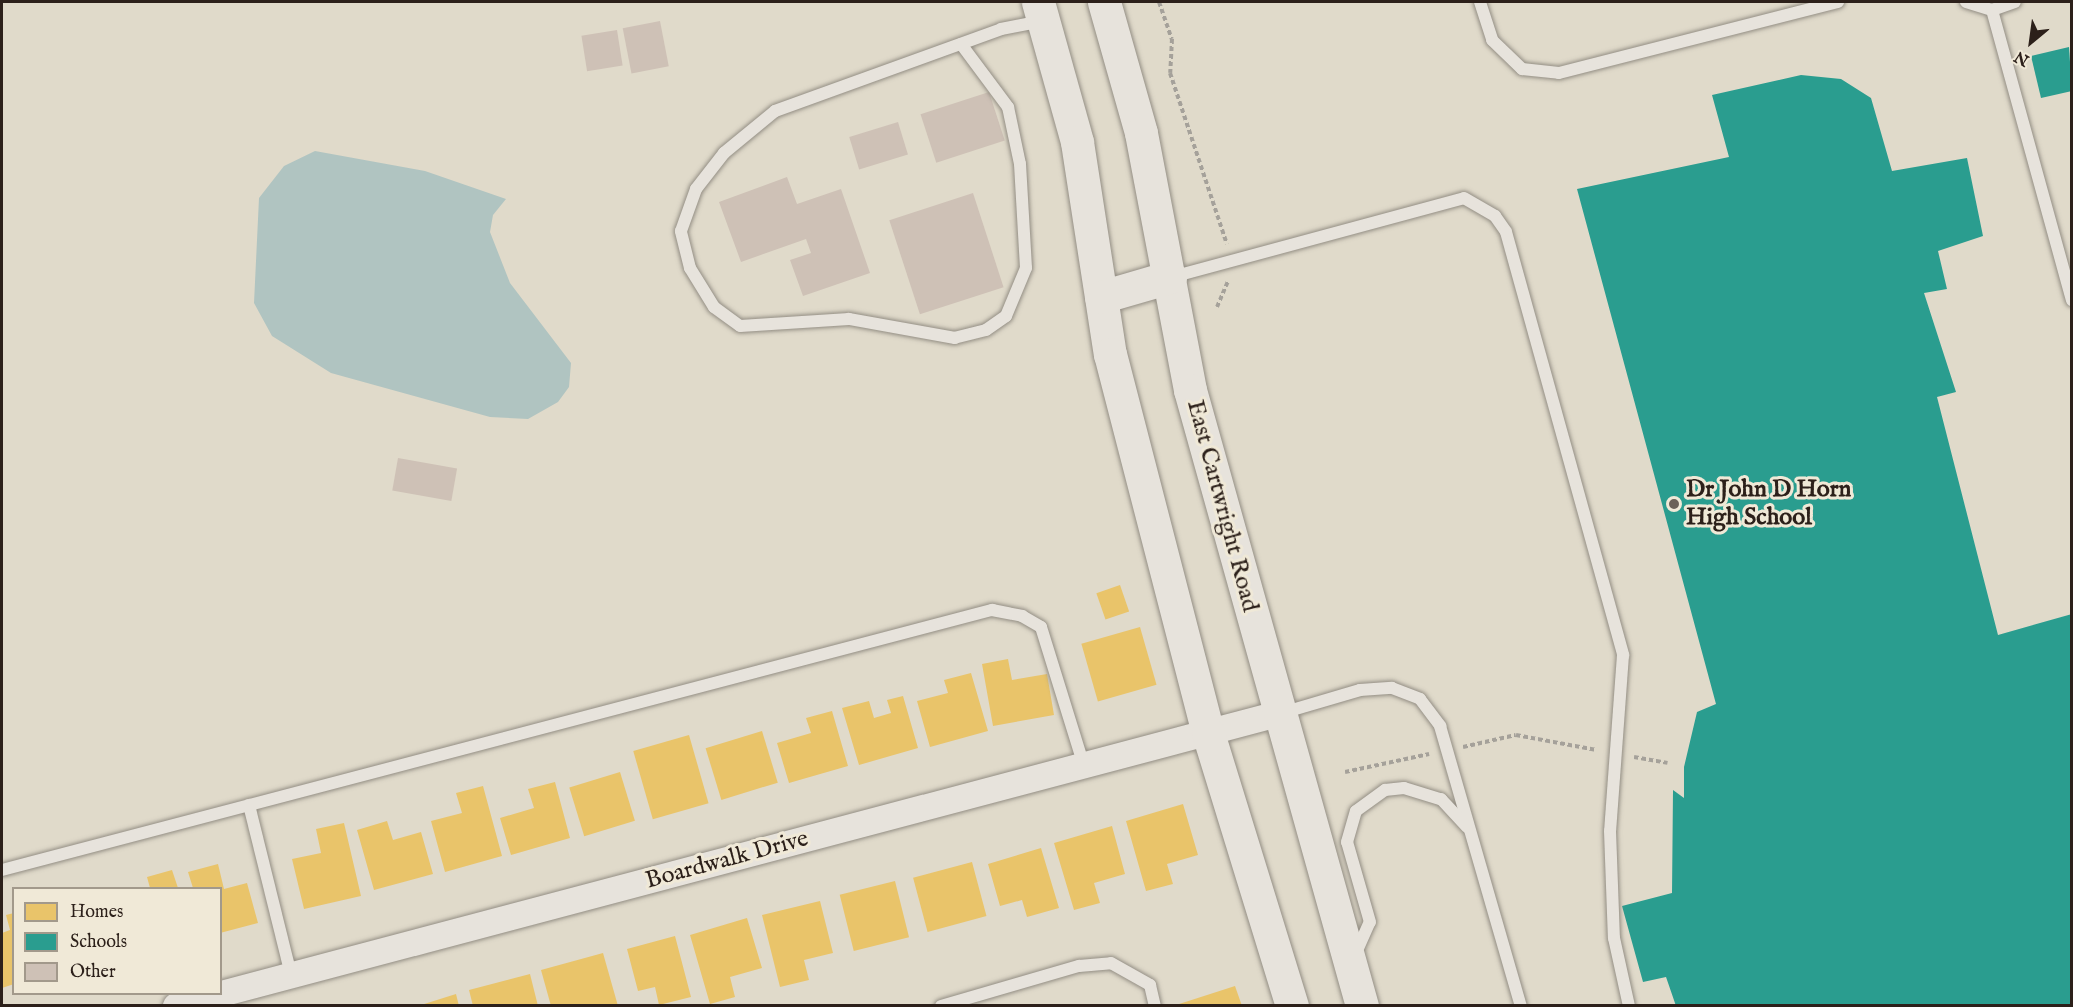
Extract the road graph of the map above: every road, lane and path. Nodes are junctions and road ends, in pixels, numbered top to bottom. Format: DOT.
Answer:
graph roads {
  1 [pos="1104,2"];
  2 [pos="1159,2"];
  3 [pos="1480,2"];
  4 [pos="1838,2"];
  5 [pos="1966,2"];
  6 [pos="2015,2"];
  7 [pos="1992,10"];
  8 [pos="1040,11"];
  9 [pos="961,44"];
  10 [pos="1229,261"];
  11 [pos="1170,277"];
  12 [pos="1101,297"];
  13 [pos="2072,300"];
  14 [pos="1216,307"];
  15 [pos="1278,714"];
  16 [pos="1208,733"];
  17 [pos="1448,750"];
  18 [pos="1617,754"];
  19 [pos="1667,763"];
  20 [pos="1084,766"];
  21 [pos="1345,772"];
  22 [pos="249,805"];
  23 [pos="1472,833"];
  24 [pos="2,870"];
  25 [pos="1350,964"];
  26 [pos="291,975"];
  27 [pos="222,993"];
  28 [pos="214,995"];
  29 [pos="176,1005"];
  30 [pos="941,1005"];
  31 [pos="1155,1005"];
  32 [pos="1292,1005"];
  33 [pos="1362,1005"];
  34 [pos="1521,1005"];
  35 [pos="1629,1005"];
  1 -- 11 [label="main road, East Cartwright Road"];
  2 -- 10 [label="path"];
  3 -- 4 [label="lane"];
  5 -- 7 [label="lane"];
  6 -- 7 [label="lane"];
  7 -- 13 [label="lane"];
  8 -- 9 [label="lane"];
  8 -- 12 [label="main road"];
  9 -- 9 [label="lane"];
  10 -- 11 [label="lane"];
  10 -- 14 [label="path"];
  10 -- 18 [label="lane"];
  11 -- 12 [label="main road"];
  11 -- 15 [label="main road, East Cartwright Road"];
  12 -- 16 [label="main road"];
  15 -- 16 [label="street, Boardwalk Drive"];
  15 -- 17 [label="lane"];
  15 -- 25 [label="main road, East Cartwright Road"];
  16 -- 20 [label="street, Boardwalk Drive"];
  16 -- 32 [label="main road"];
  17 -- 18 [label="path"];
  17 -- 21 [label="path"];
  17 -- 23 [label="lane"];
  18 -- 19 [label="path"];
  18 -- 35 [label="lane"];
  20 -- 22 [label="lane"];
  20 -- 26 [label="street, Boardwalk Drive"];
  22 -- 24 [label="lane"];
  22 -- 26 [label="lane"];
  23 -- 25 [label="lane"];
  23 -- 34 [label="lane"];
  25 -- 33 [label="main road, East Cartwright Road"];
  26 -- 27 [label="street, Boardwalk Drive"];
  28 -- 29 [label="street, Boardwalk Drive"];
  30 -- 31 [label="lane"];
}
